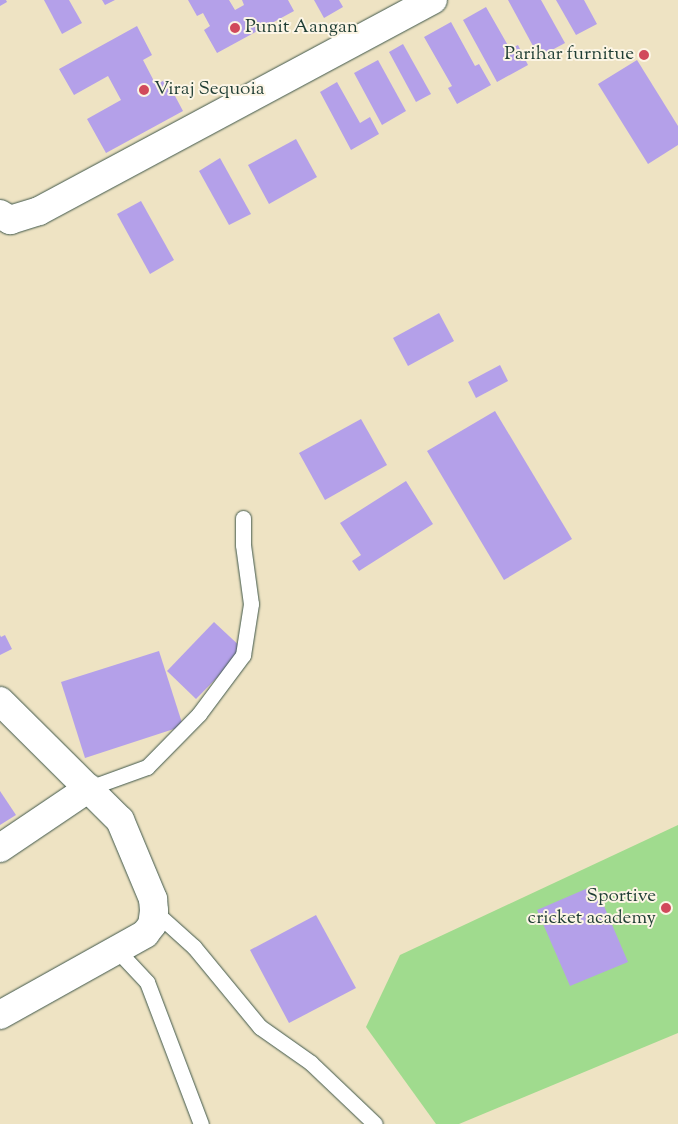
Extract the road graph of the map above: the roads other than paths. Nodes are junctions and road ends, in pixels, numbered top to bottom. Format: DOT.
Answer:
graph roads {
  1 [pos="433,0"];
  2 [pos="0,214"];
  3 [pos="243,518"];
  4 [pos="0,701"];
  5 [pos="89,788"];
  6 [pos="0,848"];
  7 [pos="154,911"];
  8 [pos="117,950"];
  9 [pos="0,1015"];
  10 [pos="200,1124"];
  11 [pos="375,1124"];
  1 -- 2 [label="street"];
  3 -- 5 [label="lane"];
  4 -- 5 [label="street"];
  5 -- 6 [label="street"];
  5 -- 7 [label="street"];
  7 -- 8 [label="street"];
  7 -- 11 [label="lane"];
  8 -- 9 [label="street"];
  8 -- 10 [label="lane"];
}
